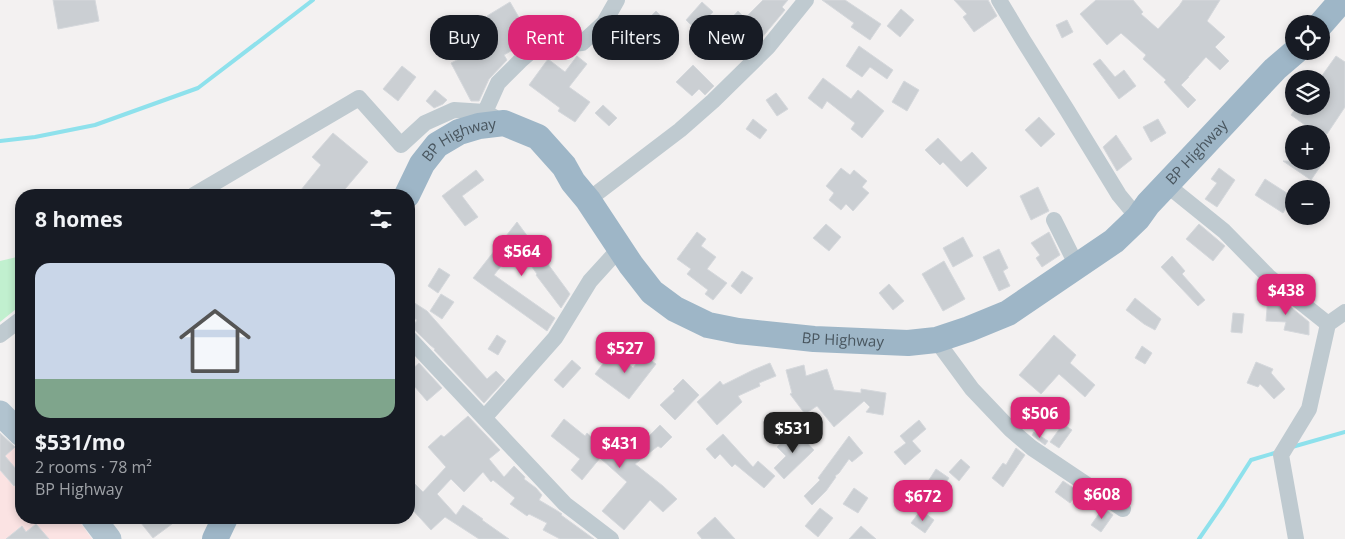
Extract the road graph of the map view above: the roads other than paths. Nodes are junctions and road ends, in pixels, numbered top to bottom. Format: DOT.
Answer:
graph roads {
  1 [pos="617,0"];
  2 [pos="806,0"];
  3 [pos="999,0"];
  4 [pos="1342,0"];
  5 [pos="1329,15"];
  6 [pos="1286,60"];
  7 [pos="495,117"];
  8 [pos="1167,185"];
  9 [pos="204,189"];
  10 [pos="410,189"];
  11 [pos="588,200"];
  12 [pos="1138,218"];
  13 [pos="1054,220"];
  14 [pos="620,248"];
  15 [pos="1077,266"];
  16 [pos="1345,312"];
  17 [pos="15,324"];
  18 [pos="1328,324"];
  19 [pos="0,335"];
  20 [pos="936,340"];
  21 [pos="415,344"];
  22 [pos="0,413"];
  23 [pos="484,418"];
  24 [pos="15,428"];
  25 [pos="1123,509"];
  26 [pos="97,524"];
  27 [pos="222,524"];
  28 [pos="108,539"];
  29 [pos="215,539"];
  30 [pos="611,539"];
  31 [pos="1296,539"];
  1 -- 7 [label="street"];
  2 -- 11 [label="street"];
  3 -- 12 [label="street"];
  4 -- 5 [label="highway"];
  6 -- 8 [label="highway, BP Highway"];
  7 -- 9 [label="street"];
  7 -- 10 [label="highway, BP Highway"];
  7 -- 11 [label="highway, BP Highway"];
  8 -- 12 [label="highway, BP Highway"];
  8 -- 18 [label="street"];
  11 -- 14 [label="highway, BP Highway"];
  12 -- 15 [label="highway, BP Highway"];
  13 -- 15 [label="street"];
  14 -- 20 [label="highway, BP Highway"];
  14 -- 23 [label="street"];
  15 -- 20 [label="highway, BP Highway"];
  16 -- 18 [label="street"];
  17 -- 19 [label="street"];
  18 -- 31 [label="street"];
  20 -- 25 [label="street"];
  21 -- 23 [label="street"];
  22 -- 24 [label="main road"];
  23 -- 30 [label="street"];
  26 -- 28 [label="main road"];
  27 -- 29 [label="highway"];
}
